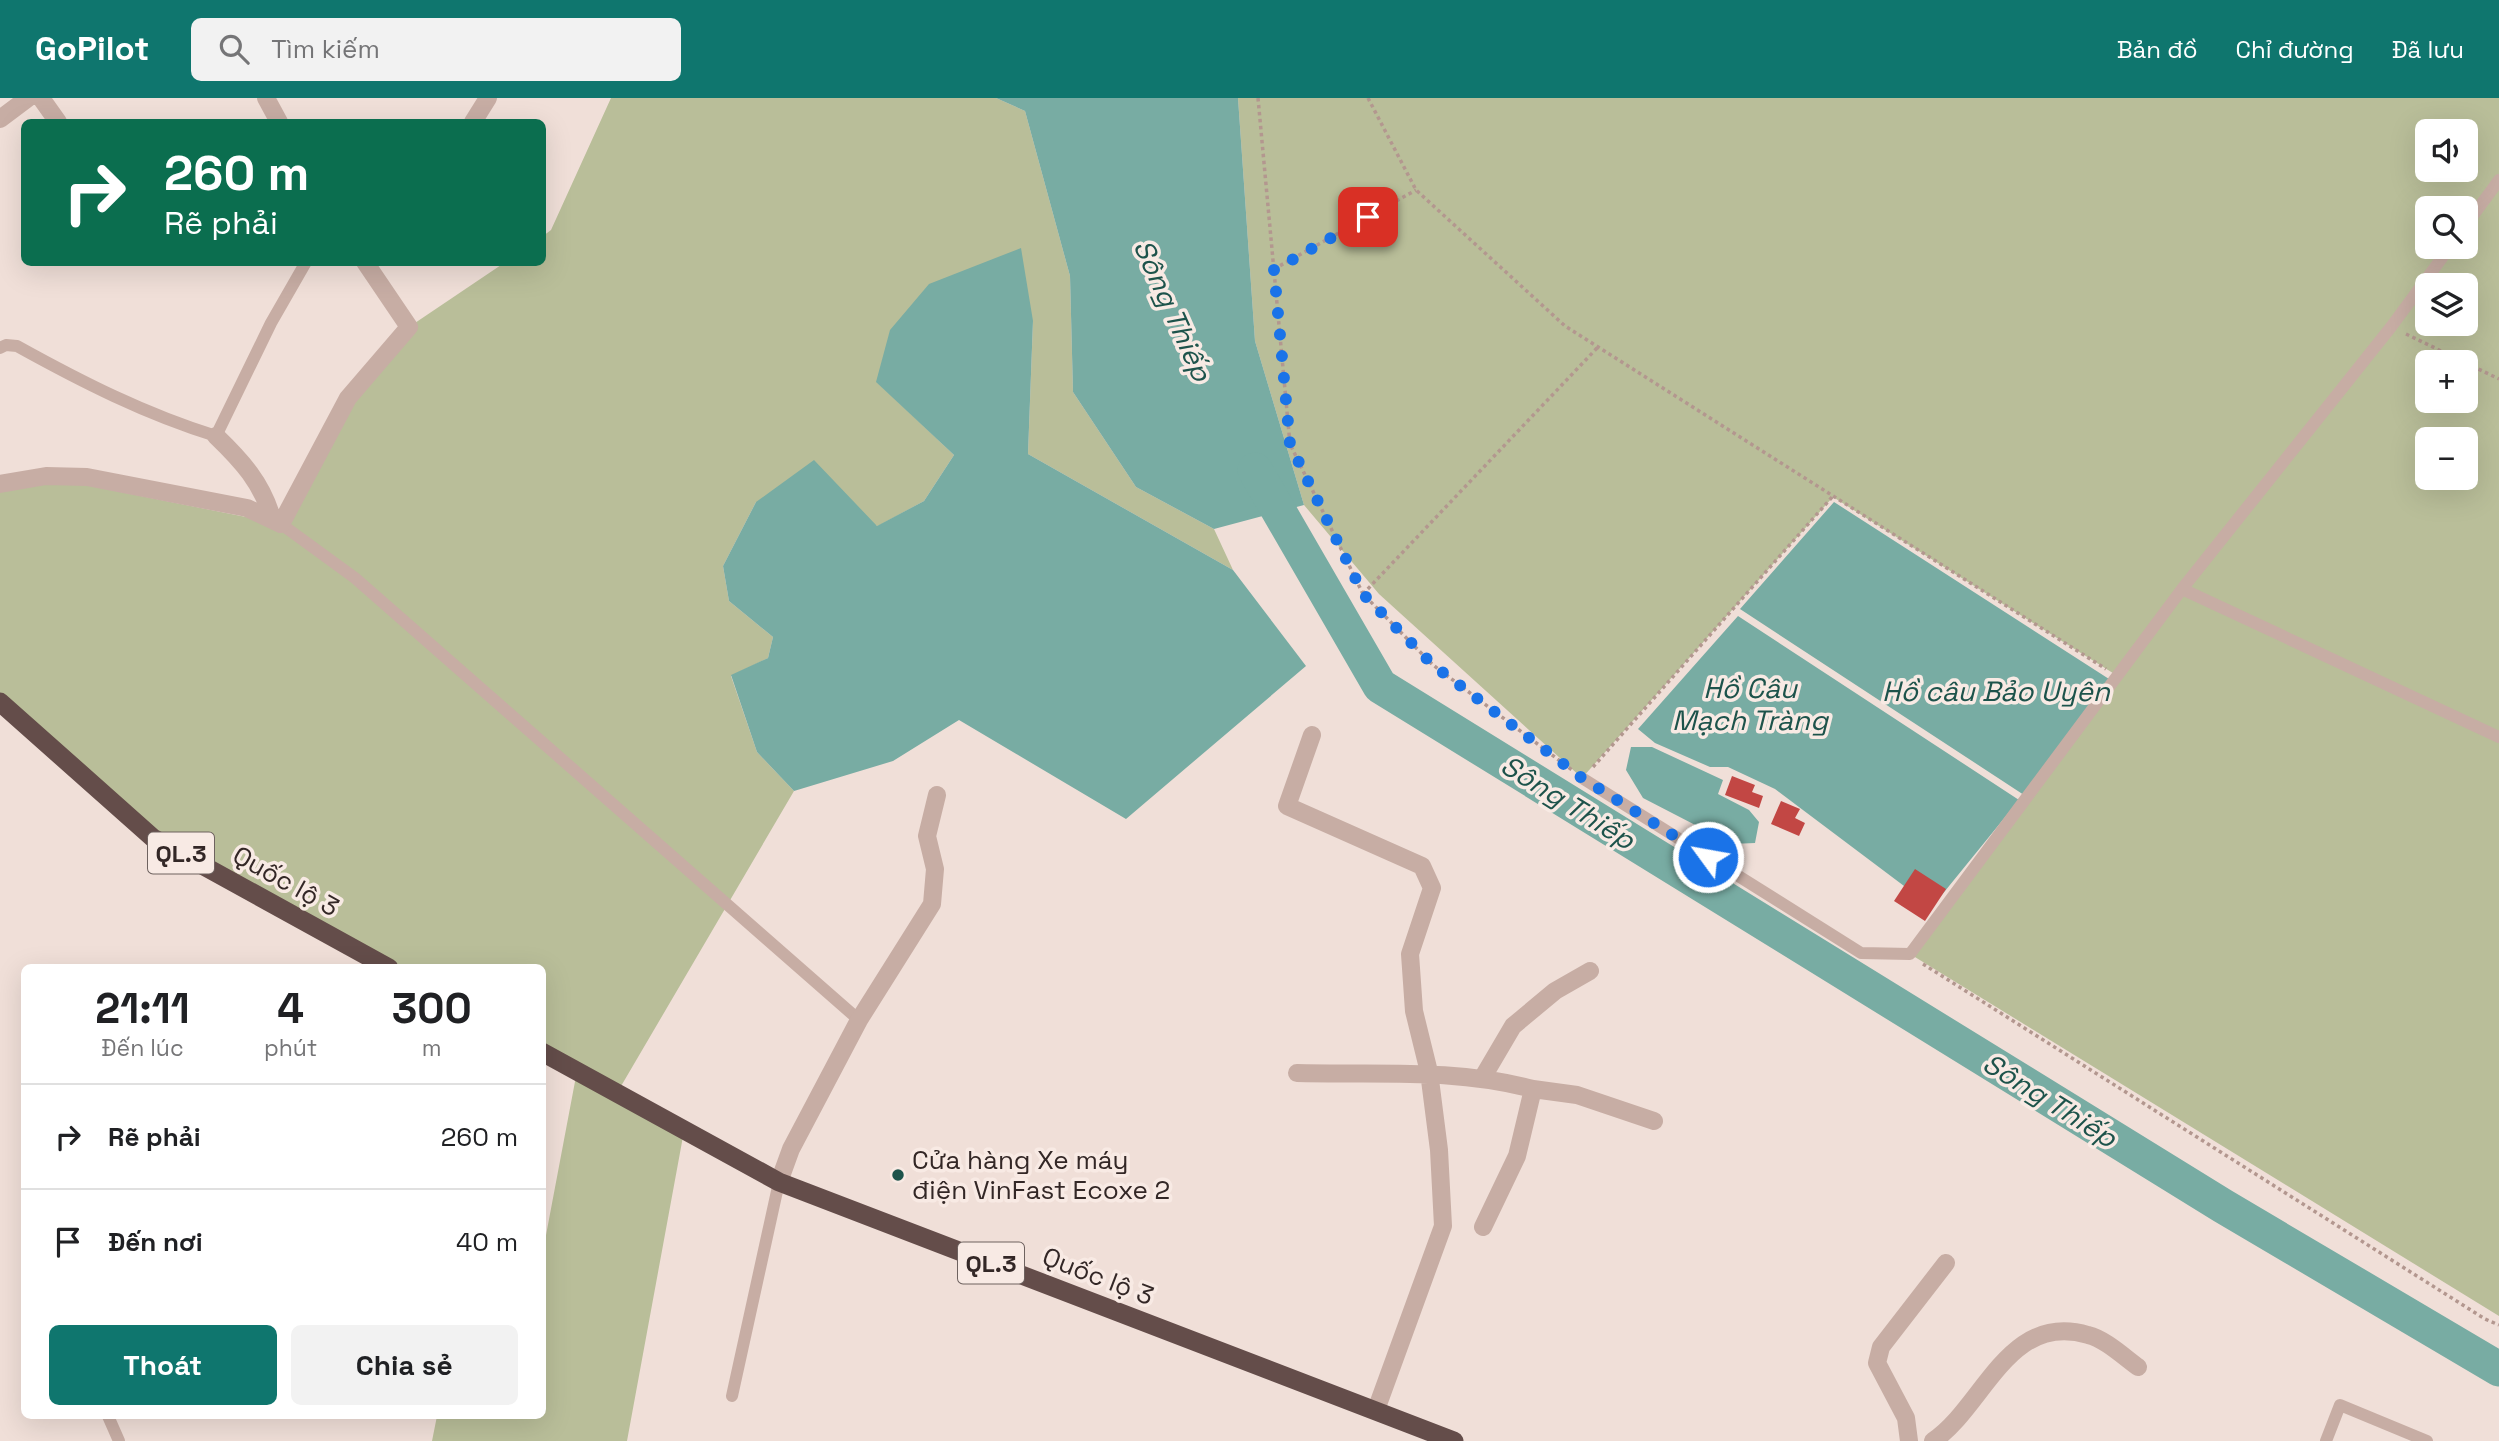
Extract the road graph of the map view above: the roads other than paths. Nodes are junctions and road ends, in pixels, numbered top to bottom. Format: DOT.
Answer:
graph roads {
  1 [pos="28,98"];
  2 [pos="41,98"];
  3 [pos="266,98"];
  4 [pos="488,98"];
  5 [pos="0,119"];
  6 [pos="56,119"];
  7 [pos="277,119"];
  8 [pos="474,119"];
  9 [pos="2499,180"];
  10 [pos="2478,209"];
  11 [pos="2441,259"];
  12 [pos="304,266"];
  13 [pos="371,266"];
  14 [pos="0,348"];
  15 [pos="216,436"];
  16 [pos="0,484"];
  17 [pos="277,521"];
  18 [pos="2182,589"];
  19 [pos="0,702"];
  20 [pos="1312,735"];
  21 [pos="2499,737"];
  22 [pos="1582,778"];
  23 [pos="937,795"];
  24 [pos="382,964"];
  25 [pos="1591,971"];
  26 [pos="859,1020"];
  27 [pos="546,1054"];
  28 [pos="1429,1072"];
  29 [pos="1297,1073"];
  30 [pos="1483,1077"];
  31 [pos="1533,1089"];
  32 [pos="1654,1121"];
  33 [pos="779,1182"];
  34 [pos="1483,1227"];
  35 [pos="1946,1264"];
  36 [pos="2138,1367"];
  37 [pos="732,1396"];
  38 [pos="1377,1410"];
  39 [pos="109,1419"];
  40 [pos="120,1441"];
  41 [pos="1454,1441"];
  42 [pos="1909,1441"];
  43 [pos="1934,1441"];
  44 [pos="2326,1441"];
  45 [pos="2427,1441"];
  1 -- 5 [label="street"];
  2 -- 6 [label="street"];
  3 -- 7 [label="street"];
  4 -- 8 [label="street"];
  9 -- 10 [label="lane"];
  11 -- 18 [label="lane"];
  12 -- 15 [label="lane"];
  13 -- 17 [label="street"];
  14 -- 15 [label="lane"];
  15 -- 17 [label="street"];
  16 -- 17 [label="street"];
  17 -- 26 [label="lane"];
  18 -- 21 [label="lane"];
  18 -- 22 [label="lane"];
  19 -- 24 [label="highway, Quốc lộ 3 / QL.3"];
  20 -- 28 [label="street"];
  23 -- 26 [label="street"];
  25 -- 30 [label="street"];
  26 -- 33 [label="street"];
  27 -- 33 [label="highway, Quốc lộ 3 / QL.3"];
  28 -- 29 [label="street"];
  28 -- 30 [label="street"];
  28 -- 38 [label="street"];
  30 -- 31 [label="street"];
  31 -- 32 [label="street"];
  31 -- 34 [label="street"];
  33 -- 37 [label="lane"];
  33 -- 38 [label="highway, Quốc lộ 3 / QL.3"];
  35 -- 42 [label="street"];
  36 -- 43 [label="street"];
  38 -- 41 [label="highway, Quốc lộ 3 / QL.3"];
  39 -- 40 [label="lane"];
  44 -- 45 [label="lane"];
}
